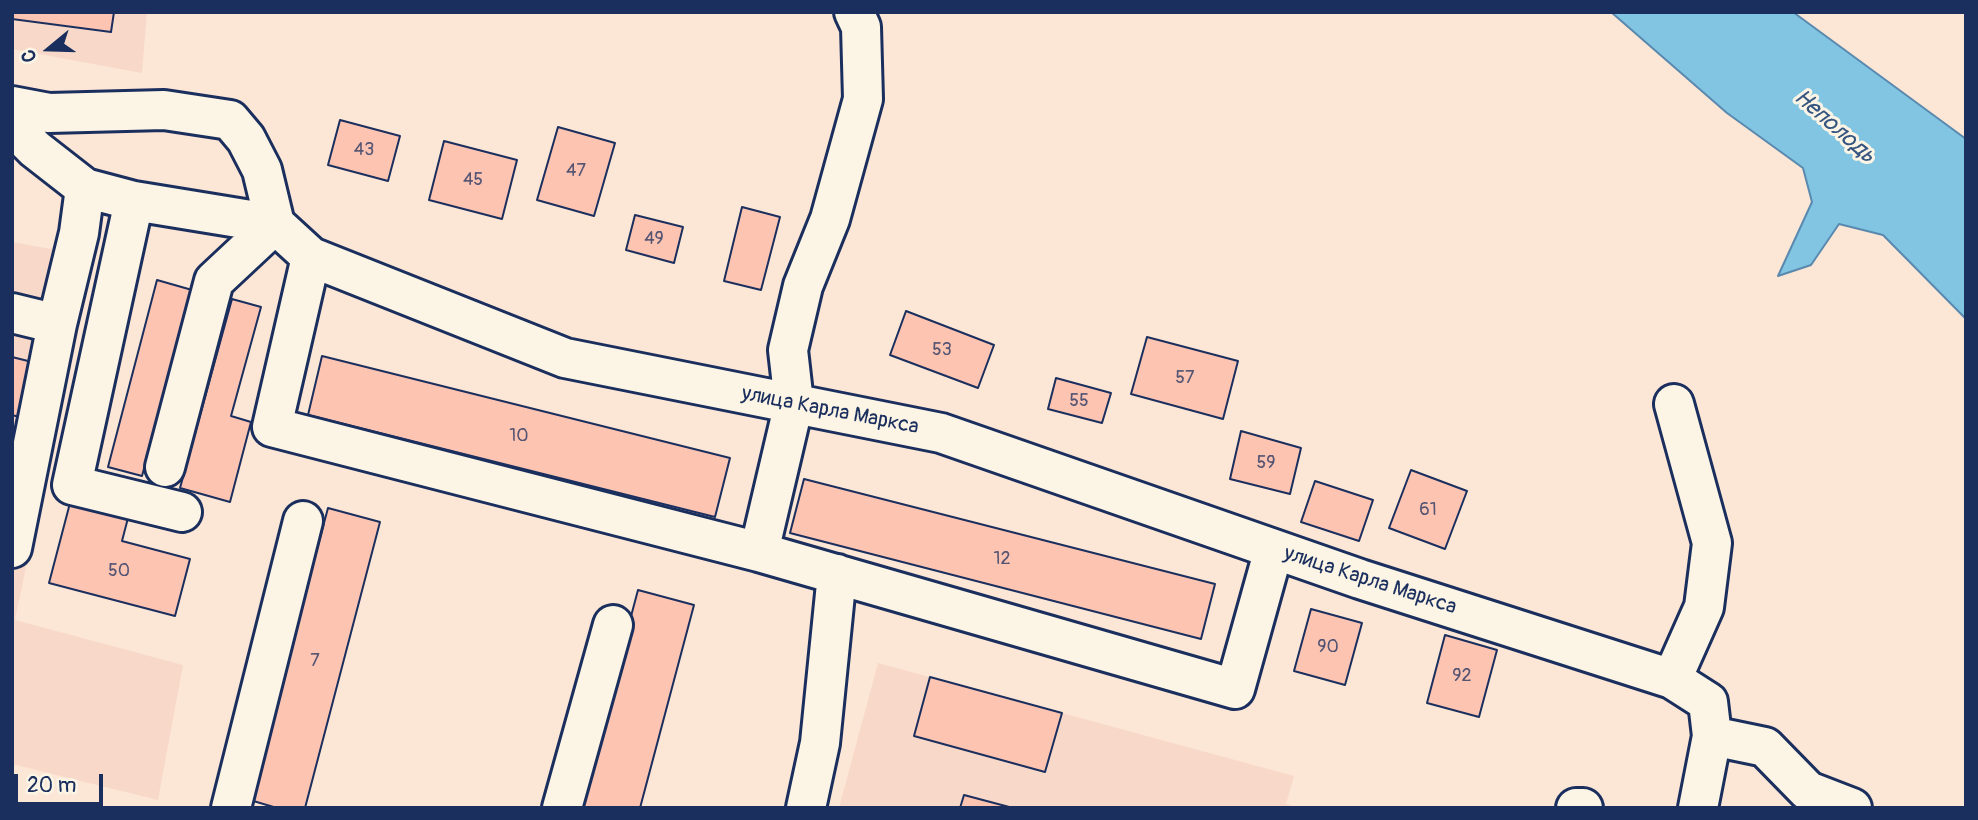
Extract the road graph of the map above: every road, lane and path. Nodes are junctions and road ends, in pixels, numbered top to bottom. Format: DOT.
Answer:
graph roads {
  1 [pos="854,12"];
  2 [pos="12,106"];
  3 [pos="12,126"];
  4 [pos="85,188"];
  5 [pos="134,201"];
  6 [pos="275,224"];
  7 [pos="311,257"];
  8 [pos="12,313"];
  9 [pos="57,324"];
  10 [pos="794,403"];
  11 [pos="1674,404"];
  12 [pos="165,467"];
  13 [pos="182,512"];
  14 [pos="303,521"];
  15 [pos="12,548"];
  16 [pos="1273,549"];
  17 [pos="759,552"];
  18 [pos="838,574"];
  19 [pos="612,625"];
  20 [pos="1672,679"];
  21 [pos="1710,719"];
  22 [pos="231,808"];
  23 [pos="562,808"];
  24 [pos="806,808"];
  25 [pos="1576,808"];
  26 [pos="1583,808"];
  27 [pos="1698,808"];
  28 [pos="1852,808"];
  1 -- 10 [label="street"];
  2 -- 6 [label="street"];
  3 -- 4 [label="street"];
  4 -- 5 [label="street"];
  4 -- 9 [label="street"];
  5 -- 6 [label="street"];
  5 -- 13 [label="street"];
  6 -- 7 [label="street, улица Карла Маркса"];
  6 -- 12 [label="street"];
  7 -- 10 [label="street, улица Карла Маркса"];
  7 -- 17 [label="street"];
  8 -- 9 [label="street"];
  9 -- 15 [label="street"];
  10 -- 16 [label="street, улица Карла Маркса"];
  10 -- 17 [label="street"];
  11 -- 20 [label="street"];
  14 -- 22 [label="street"];
  16 -- 18 [label="street"];
  16 -- 20 [label="street, улица Карла Маркса"];
  17 -- 18 [label="street"];
  18 -- 24 [label="street"];
  19 -- 23 [label="street"];
  20 -- 21 [label="street, улица Карла Маркса"];
  21 -- 27 [label="street"];
  21 -- 28 [label="street"];
  25 -- 26 [label="street"];
}
